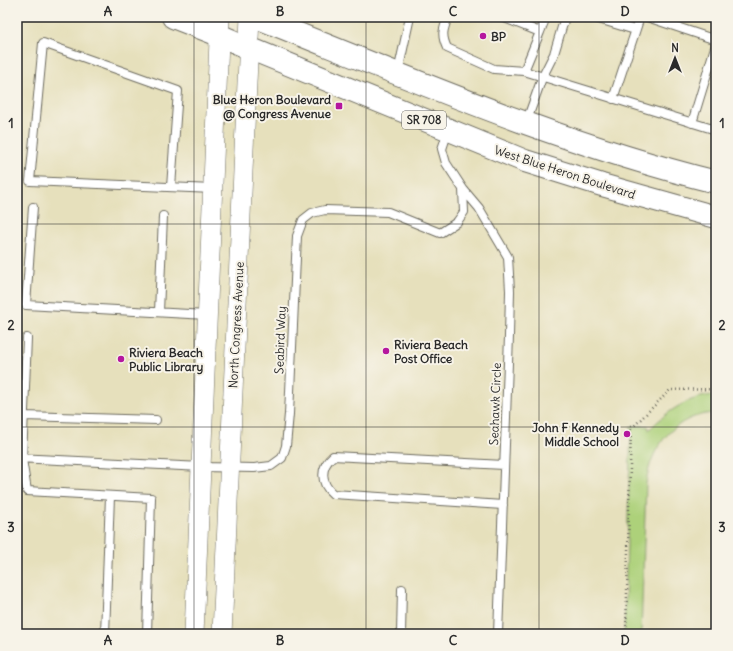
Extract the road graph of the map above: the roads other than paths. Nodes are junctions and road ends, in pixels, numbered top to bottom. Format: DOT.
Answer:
graph roads {
  1 [pos="173,17"];
  2 [pos="250,17"];
  3 [pos="256,17"];
  4 [pos="410,17"];
  5 [pos="448,17"];
  6 [pos="502,17"];
  7 [pos="546,17"];
  8 [pos="565,17"];
  9 [pos="592,17"];
  10 [pos="640,17"];
  11 [pos="647,17"];
  12 [pos="220,26"];
  13 [pos="635,30"];
  14 [pos="540,32"];
  15 [pos="716,40"];
  16 [pos="716,44"];
  17 [pos="249,48"];
  18 [pos="524,71"];
  19 [pos="397,73"];
  20 [pos="542,78"];
  21 [pos="612,99"];
  22 [pos="526,123"];
  23 [pos="692,123"];
  24 [pos="448,130"];
  25 [pos="716,130"];
  26 [pos="716,182"];
  27 [pos="171,187"];
  28 [pos="213,189"];
  29 [pos="463,189"];
  30 [pos="33,207"];
  31 [pos="163,216"];
  32 [pos="716,217"];
  33 [pos="159,312"];
  34 [pos="208,315"];
  35 [pos="27,338"];
  36 [pos="24,416"];
  37 [pos="156,420"];
  38 [pos="19,458"];
  39 [pos="504,465"];
  40 [pos="202,467"];
  41 [pos="230,468"];
  42 [pos="110,496"];
  43 [pos="503,505"];
  44 [pos="402,588"];
  45 [pos="105,634"];
  46 [pos="147,634"];
  47 [pos="194,634"];
  48 [pos="222,634"];
  49 [pos="401,634"];
  50 [pos="498,634"];
  1 -- 12 [label="main road, West Blue Heron Boulevard / SR 708"];
  2 -- 17 [label="street, North Congress Avenue"];
  3 -- 19 [label="main road, SR 708"];
  4 -- 19 [label="lane"];
  5 -- 18 [label="lane"];
  6 -- 14 [label="lane"];
  7 -- 14 [label="lane"];
  8 -- 20 [label="lane"];
  9 -- 13 [label="lane"];
  10 -- 13 [label="lane"];
  11 -- 15 [label="lane"];
  12 -- 17 [label="main road, West Blue Heron Boulevard / SR 708"];
  12 -- 28 [label="street"];
  13 -- 21 [label="lane"];
  14 -- 18 [label="lane"];
  16 -- 23 [label="lane"];
  17 -- 24 [label="main road, West Blue Heron Boulevard / SR 708"];
  17 -- 41 [label="street, North Congress Avenue"];
  18 -- 20 [label="lane"];
  19 -- 22 [label="main road, SR 708"];
  20 -- 21 [label="lane"];
  20 -- 22 [label="lane"];
  21 -- 23 [label="lane"];
  22 -- 26 [label="main road, SR 708"];
  23 -- 25 [label="lane"];
  24 -- 29 [label="lane"];
  24 -- 32 [label="main road, West Blue Heron Boulevard / SR 708"];
  27 -- 27 [label="lane"];
  27 -- 28 [label="lane"];
  28 -- 34 [label="street"];
  29 -- 39 [label="lane, Seahawk Circle"];
  29 -- 41 [label="lane, Seabird Way"];
  30 -- 33 [label="lane"];
  31 -- 33 [label="lane"];
  33 -- 34 [label="lane"];
  34 -- 40 [label="street"];
  35 -- 36 [label="lane"];
  36 -- 37 [label="lane"];
  36 -- 38 [label="lane"];
  38 -- 40 [label="lane, Seabird Way"];
  38 -- 42 [label="lane"];
  39 -- 43 [label="lane, Seahawk Circle"];
  39 -- 43 [label="lane"];
  40 -- 41 [label="lane, Seabird Way"];
  40 -- 47 [label="street"];
  41 -- 48 [label="street, North Congress Avenue"];
  42 -- 45 [label="lane"];
  42 -- 46 [label="lane"];
  43 -- 50 [label="lane, Seahawk Circle"];
  44 -- 49 [label="lane"];
}
